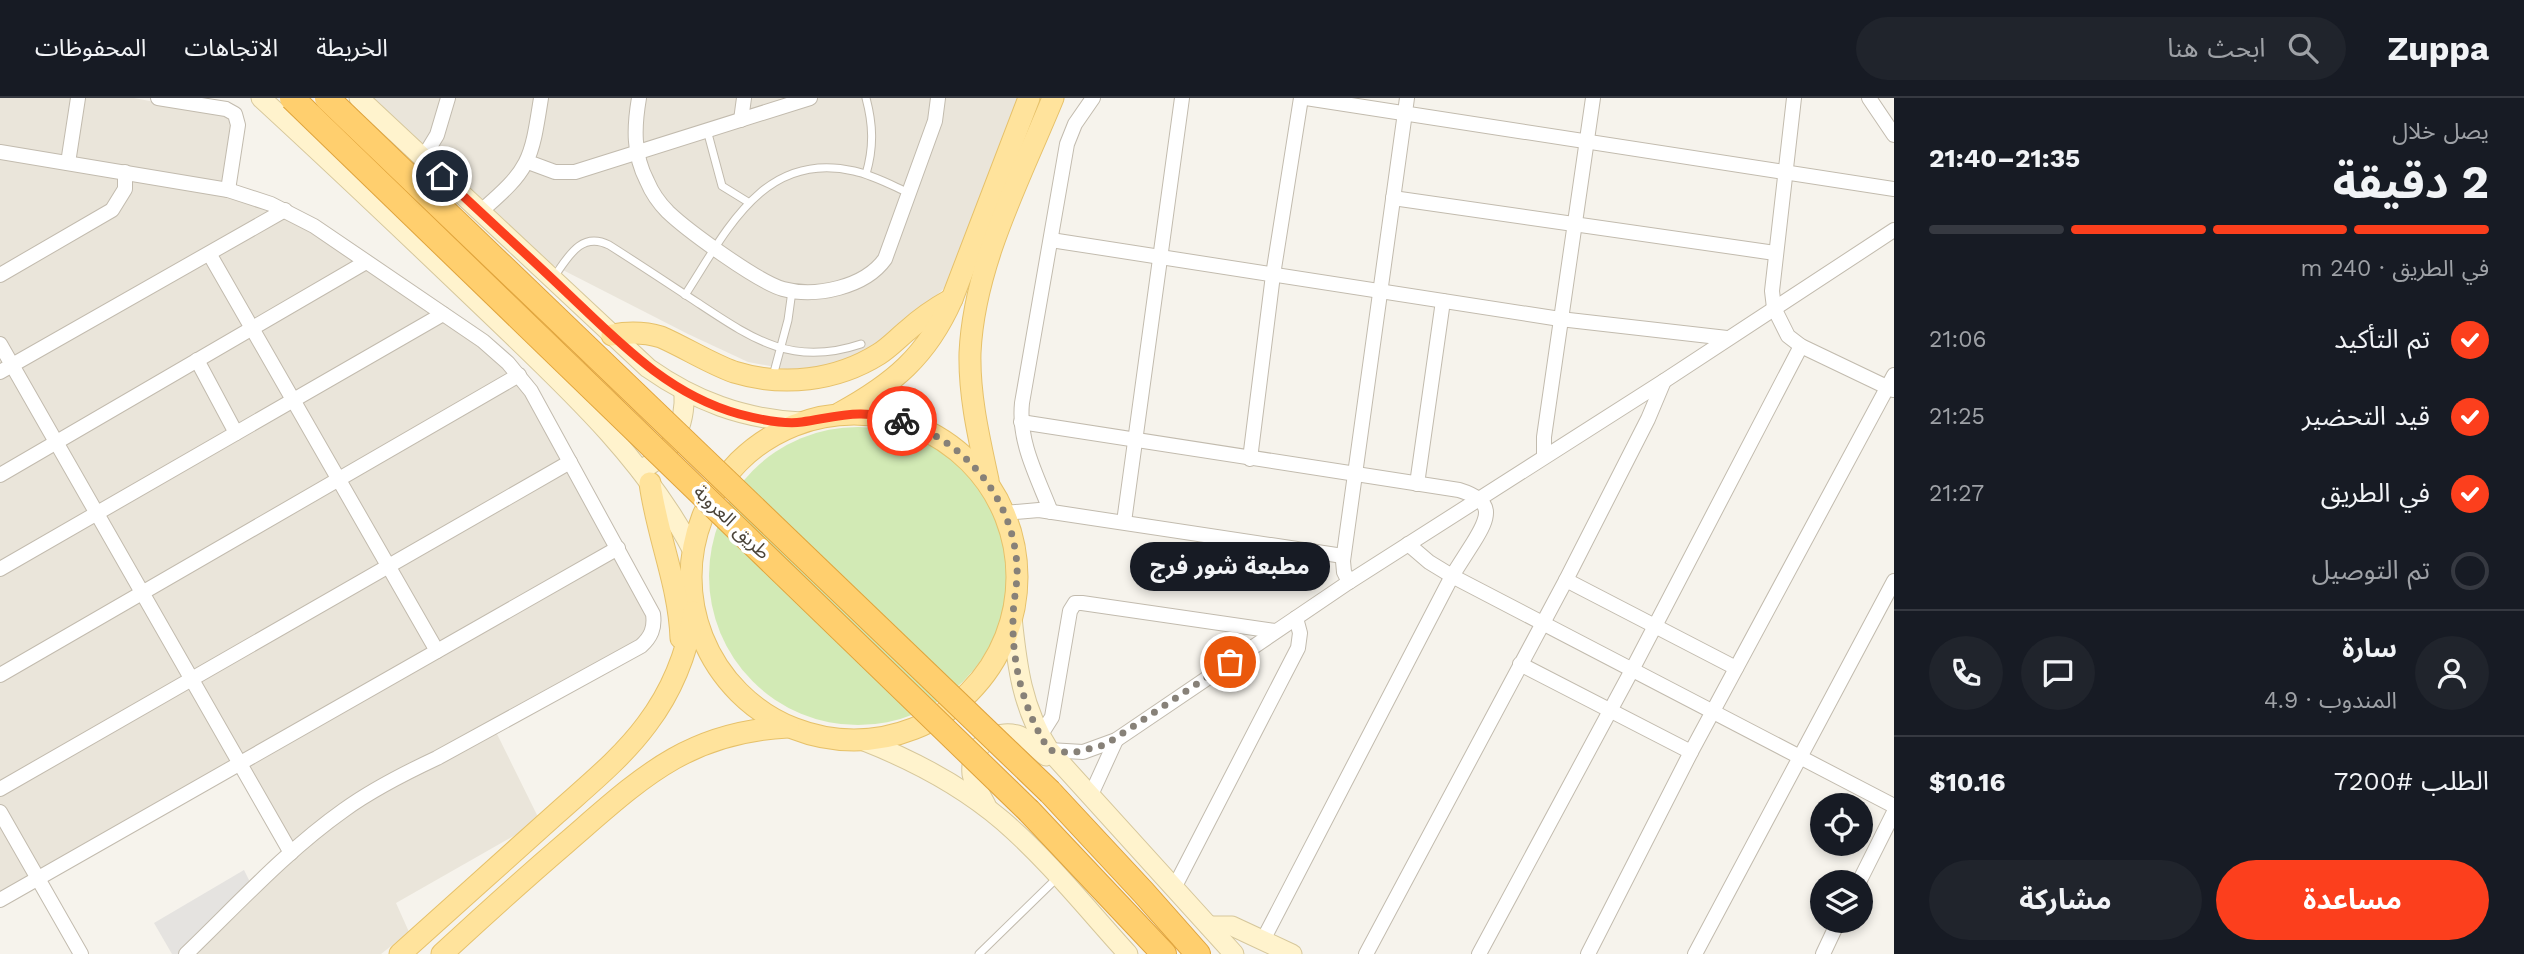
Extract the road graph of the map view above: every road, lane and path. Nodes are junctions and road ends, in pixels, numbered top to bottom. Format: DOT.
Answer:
graph roads {
  1 [pos="78,98"];
  2 [pos="158,98"];
  3 [pos="261,98"];
  4 [pos="292,98"];
  5 [pos="327,98"];
  6 [pos="359,98"];
  7 [pos="449,98"];
  8 [pos="541,98"];
  9 [pos="639,98"];
  10 [pos="744,98"];
  11 [pos="810,98"];
  12 [pos="866,98"];
  13 [pos="938,98"];
  14 [pos="1029,98"];
  15 [pos="1053,98"];
  16 [pos="1093,98"];
  17 [pos="1182,98"];
  18 [pos="1303,98"];
  19 [pos="1408,98"];
  20 [pos="1593,98"];
  21 [pos="1794,98"];
  22 [pos="1869,98"];
  23 [pos="1405,115"];
  24 [pos="741,120"];
  25 [pos="707,130"];
  26 [pos="1894,135"];
  27 [pos="1587,141"];
  28 [pos="0,152"];
  29 [pos="637,153"];
  30 [pos="423,158"];
  31 [pos="528,162"];
  32 [pos="68,163"];
  33 [pos="125,172"];
  34 [pos="1785,172"];
  35 [pos="866,174"];
  36 [pos="1894,189"];
  37 [pos="228,190"];
  38 [pos="910,193"];
  39 [pos="1393,198"];
  40 [pos="748,202"];
  41 [pos="285,210"];
  42 [pos="481,212"];
  43 [pos="1574,225"];
  44 [pos="1894,230"];
  45 [pos="1051,240"];
  46 [pos="716,248"];
  47 [pos="1775,253"];
  48 [pos="210,255"];
  49 [pos="1160,257"];
  50 [pos="366,262"];
  51 [pos="0,275"];
  52 [pos="1273,275"];
  53 [pos="552,279"];
  54 [pos="792,291"];
  55 [pos="1380,292"];
  56 [pos="685,295"];
  57 [pos="952,299"];
  58 [pos="1443,301"];
  59 [pos="1774,308"];
  60 [pos="443,314"];
  61 [pos="1560,320"];
  62 [pos="253,328"];
  63 [pos="612,335"];
  64 [pos="1727,338"];
  65 [pos="0,344"];
  66 [pos="861,344"];
  67 [pos="1801,346"];
  68 [pos="781,349"];
  69 [pos="197,360"];
  70 [pos="6,369"];
  71 [pos="519,375"];
  72 [pos="772,380"];
  73 [pos="1664,381"];
  74 [pos="1892,385"];
  75 [pos="684,391"];
  76 [pos="294,400"];
  77 [pos="839,414"];
  78 [pos="801,422"];
  79 [pos="1021,422"];
  80 [pos="236,433"];
  81 [pos="1136,440"];
  82 [pos="56,442"];
  83 [pos="1545,455"];
  84 [pos="1250,458"];
  85 [pos="570,462"];
  86 [pos="0,475"];
  87 [pos="1355,476"];
  88 [pos="645,477"];
  89 [pos="339,479"];
  90 [pos="1417,484"];
  91 [pos="990,486"];
  92 [pos="1479,499"];
  93 [pos="1051,512"];
  94 [pos="1004,513"];
  95 [pos="97,514"];
  96 [pos="1124,523"];
  97 [pos="1408,544"];
  98 [pos="618,548"];
  99 [pos="693,551"];
  100 [pos="1343,556"];
  101 [pos="389,566"];
  102 [pos="0,569"];
  103 [pos="1452,576"];
  104 [pos="1566,580"];
  105 [pos="1894,581"];
  106 [pos="1349,582"];
  107 [pos="142,593"];
  108 [pos="694,610"];
  109 [pos="1013,617"];
  110 [pos="1296,618"];
  111 [pos="1542,623"];
  112 [pos="1655,626"];
  113 [pos="1275,631"];
  114 [pos="437,651"];
  115 [pos="1520,664"];
  116 [pos="680,666"];
  117 [pos="1736,668"];
  118 [pos="1632,670"];
  119 [pos="0,675"];
  120 [pos="191,679"];
  121 [pos="1610,711"];
  122 [pos="1713,712"];
  123 [pos="788,727"];
  124 [pos="1116,740"];
  125 [pos="864,741"];
  126 [pos="1049,750"];
  127 [pos="1691,752"];
  128 [pos="1801,758"];
  129 [pos="239,764"];
  130 [pos="0,789"];
  131 [pos="1090,797"];
  132 [pos="1894,806"];
  133 [pos="987,809"];
  134 [pos="0,812"];
  135 [pos="1894,812"];
  136 [pos="291,853"];
  137 [pos="1865,870"];
  138 [pos="1058,877"];
  139 [pos="38,878"];
  140 [pos="1174,888"];
  141 [pos="0,900"];
  142 [pos="1209,926"];
  143 [pos="1833,933"];
  144 [pos="1263,940"];
  145 [pos="81,954"];
  146 [pos="186,954"];
  147 [pos="400,954"];
  148 [pos="442,954"];
  149 [pos="979,954"];
  150 [pos="1128,954"];
  151 [pos="1164,954"];
  152 [pos="1198,954"];
  153 [pos="1234,954"];
  154 [pos="1292,954"];
  155 [pos="1366,954"];
  156 [pos="1479,954"];
  157 [pos="1588,954"];
  158 [pos="1695,954"];
  159 [pos="1823,954"];
  1 -- 32 [label="street"];
  2 -- 37 [label="street"];
  3 -- 88 [label="main road, طريق العروبة"];
  4 -- 151 [label="highway, طريق العروبة, bridge"];
  5 -- 152 [label="highway, طريق العروبة, bridge"];
  6 -- 30 [label="main road"];
  7 -- 30 [label="street"];
  8 -- 31 [label="street"];
  9 -- 29 [label="street"];
  10 -- 24 [label="street"];
  11 -- 24 [label="street"];
  12 -- 35 [label="lane"];
  13 -- 38 [label="street"];
  14 -- 57 [label="main road"];
  15 -- 91 [label="main road"];
  16 -- 45 [label="street"];
  17 -- 49 [label="street"];
  18 -- 23 [label="street"];
  18 -- 52 [label="street"];
  19 -- 23 [label="street"];
  20 -- 27 [label="street"];
  21 -- 34 [label="street"];
  22 -- 26 [label="street"];
  23 -- 27 [label="street"];
  23 -- 39 [label="street"];
  24 -- 25 [label="street"];
  25 -- 29 [label="street"];
  25 -- 40 [label="lane"];
  27 -- 34 [label="street"];
  27 -- 43 [label="street"];
  28 -- 32 [label="street"];
  29 -- 31 [label="street"];
  29 -- 46 [label="street"];
  30 -- 42 [label="main road"];
  31 -- 42 [label="street"];
  32 -- 33 [label="street"];
  33 -- 37 [label="street"];
  33 -- 51 [label="street"];
  34 -- 36 [label="street"];
  34 -- 47 [label="street"];
  35 -- 38 [label="lane"];
  35 -- 40 [label="lane"];
  37 -- 41 [label="street"];
  38 -- 54 [label="street"];
  39 -- 43 [label="street"];
  39 -- 55 [label="street"];
  40 -- 46 [label="lane"];
  41 -- 48 [label="street"];
  41 -- 50 [label="street"];
  42 -- 53 [label="main road"];
  43 -- 47 [label="street"];
  43 -- 61 [label="street"];
  44 -- 59 [label="street"];
  45 -- 49 [label="street"];
  45 -- 79 [label="street"];
  46 -- 54 [label="street"];
  46 -- 56 [label="lane"];
  47 -- 59 [label="street"];
  48 -- 62 [label="street"];
  48 -- 70 [label="street"];
  49 -- 52 [label="street"];
  49 -- 81 [label="street"];
  50 -- 60 [label="street"];
  50 -- 62 [label="street"];
  52 -- 55 [label="street"];
  52 -- 84 [label="street"];
  53 -- 56 [label="lane"];
  53 -- 63 [label="main road"];
  54 -- 68 [label="lane"];
  55 -- 58 [label="street"];
  55 -- 87 [label="street"];
  56 -- 68 [label="lane"];
  57 -- 72 [label="main road"];
  57 -- 77 [label="main road"];
  58 -- 61 [label="street"];
  58 -- 90 [label="street"];
  59 -- 64 [label="street"];
  59 -- 67 [label="street"];
  60 -- 71 [label="street"];
  60 -- 76 [label="street"];
  61 -- 64 [label="street"];
  61 -- 83 [label="street"];
  62 -- 69 [label="street"];
  62 -- 76 [label="street"];
  63 -- 72 [label="main road"];
  63 -- 75 [label="main road"];
  64 -- 73 [label="street"];
  65 -- 70 [label="street"];
  66 -- 68 [label="lane"];
  67 -- 74 [label="street"];
  67 -- 112 [label="street"];
  68 -- 72 [label="lane"];
  69 -- 80 [label="street"];
  69 -- 82 [label="street"];
  70 -- 82 [label="street"];
  71 -- 85 [label="street"];
  71 -- 89 [label="street"];
  73 -- 83 [label="street"];
  73 -- 104 [label="street"];
  74 -- 117 [label="street"];
  75 -- 78 [label="main road"];
  75 -- 88 [label="main road"];
  76 -- 80 [label="street"];
  76 -- 89 [label="street"];
  77 -- 78 [label="main road"];
  77 -- 91 [label="main road"];
  78 -- 99 [label="main road"];
  79 -- 81 [label="street"];
  79 -- 93 [label="street"];
  80 -- 95 [label="street"];
  81 -- 84 [label="street"];
  81 -- 96 [label="street"];
  82 -- 86 [label="street"];
  82 -- 95 [label="street"];
  83 -- 92 [label="street"];
  84 -- 87 [label="street"];
  85 -- 98 [label="street"];
  85 -- 101 [label="street"];
  87 -- 90 [label="street"];
  87 -- 100 [label="street"];
  88 -- 99 [label="main road, طريق العروبة"];
  88 -- 116 [label="main road"];
  89 -- 101 [label="street"];
  89 -- 107 [label="street"];
  90 -- 92 [label="street"];
  91 -- 94 [label="main road"];
  92 -- 97 [label="street"];
  92 -- 103 [label="street"];
  93 -- 94 [label="street"];
  93 -- 96 [label="street"];
  94 -- 109 [label="main road"];
  95 -- 102 [label="street"];
  95 -- 107 [label="street"];
  96 -- 100 [label="street"];
  97 -- 103 [label="street"];
  97 -- 106 [label="street"];
  98 -- 114 [label="street"];
  98 -- 136 [label="street"];
  99 -- 108 [label="main road"];
  100 -- 106 [label="street"];
  101 -- 114 [label="street"];
  101 -- 120 [label="street"];
  103 -- 111 [label="street"];
  103 -- 144 [label="street"];
  104 -- 111 [label="street"];
  104 -- 112 [label="street"];
  105 -- 128 [label="street"];
  106 -- 110 [label="street"];
  107 -- 119 [label="street"];
  107 -- 120 [label="street"];
  108 -- 116 [label="main road"];
  108 -- 123 [label="main road"];
  109 -- 125 [label="main road"];
  109 -- 126 [label="main road"];
  110 -- 113 [label="street"];
  110 -- 140 [label="street"];
  111 -- 115 [label="street"];
  111 -- 118 [label="street"];
  112 -- 117 [label="street"];
  112 -- 118 [label="street"];
  113 -- 124 [label="street"];
  113 -- 126 [label="street"];
  114 -- 129 [label="street"];
  115 -- 121 [label="street"];
  115 -- 155 [label="street"];
  116 -- 147 [label="main road"];
  117 -- 122 [label="street"];
  118 -- 121 [label="street"];
  118 -- 122 [label="street"];
  120 -- 129 [label="street"];
  120 -- 130 [label="street"];
  121 -- 127 [label="street"];
  121 -- 156 [label="street"];
  122 -- 127 [label="street"];
  122 -- 128 [label="street"];
  123 -- 125 [label="main road"];
  123 -- 148 [label="main road"];
  124 -- 126 [label="street"];
  124 -- 131 [label="street"];
  125 -- 133 [label="main road"];
  126 -- 131 [label="main road"];
  126 -- 133 [label="main road"];
  127 -- 157 [label="street"];
  128 -- 132 [label="street"];
  128 -- 158 [label="street"];
  129 -- 136 [label="street"];
  129 -- 139 [label="street"];
  131 -- 140 [label="main road"];
  133 -- 138 [label="main road"];
  134 -- 139 [label="street"];
  135 -- 137 [label="street"];
  136 -- 146 [label="street"];
  138 -- 149 [label="lane"];
  138 -- 150 [label="main road"];
  139 -- 141 [label="street"];
  139 -- 145 [label="street"];
  140 -- 142 [label="main road"];
  142 -- 144 [label="main road"];
  142 -- 153 [label="main road"];
  143 -- 159 [label="street"];
  144 -- 154 [label="main road"];
}
